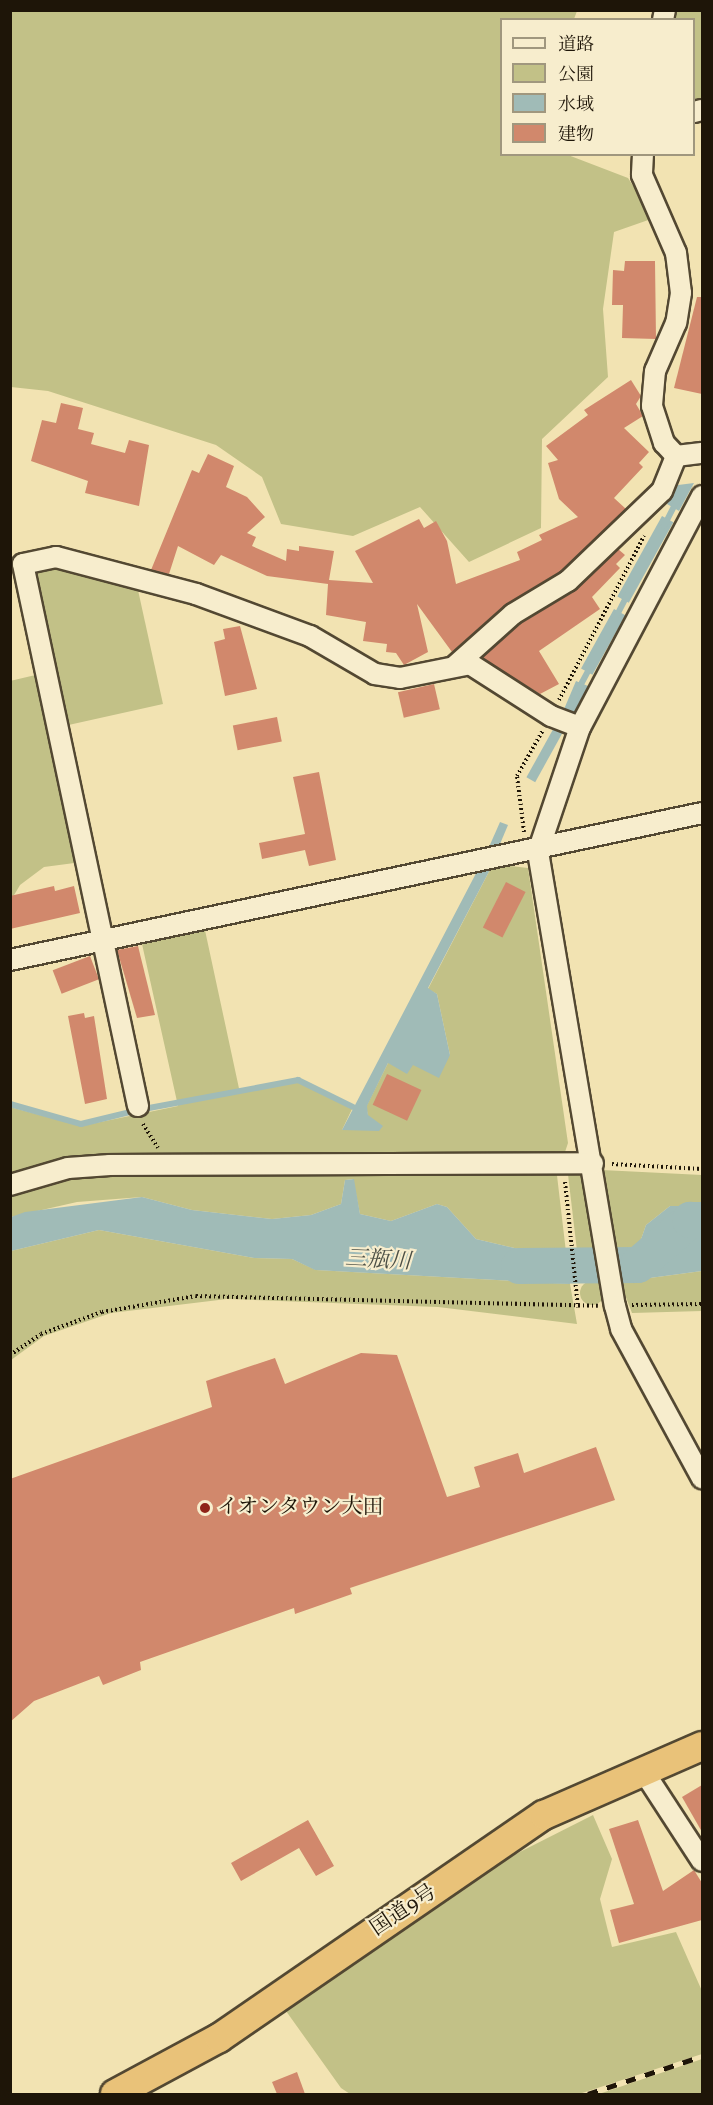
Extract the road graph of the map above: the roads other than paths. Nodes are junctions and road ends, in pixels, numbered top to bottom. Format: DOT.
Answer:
graph roads {
  1 [pos="643,156"];
  2 [pos="702,453"];
  3 [pos="676,456"];
  4 [pos="702,496"];
  5 [pos="456,665"];
  6 [pos="564,721"];
  7 [pos="702,813"];
  8 [pos="532,850"];
  9 [pos="105,938"];
  10 [pos="10,960"];
  11 [pos="138,1106"];
  12 [pos="593,1163"];
  13 [pos="10,1185"];
  14 [pos="702,1478"];
  15 [pos="702,1746"];
  16 [pos="645,1772"];
  17 [pos="702,1861"];
  18 [pos="115,2094"];
  1 -- 3 [label="street"];
  2 -- 3 [label="street"];
  3 -- 5 [label="street"];
  4 -- 6 [label="street"];
  5 -- 6 [label="street"];
  5 -- 9 [label="street"];
  6 -- 8 [label="street"];
  7 -- 8 [label="street"];
  8 -- 9 [label="street"];
  8 -- 12 [label="street"];
  9 -- 10 [label="street"];
  9 -- 11 [label="street"];
  12 -- 13 [label="street"];
  12 -- 14 [label="street"];
  15 -- 16 [label="highway, 国道9号"];
  16 -- 17 [label="street"];
  16 -- 18 [label="highway, 国道9号"];
}
